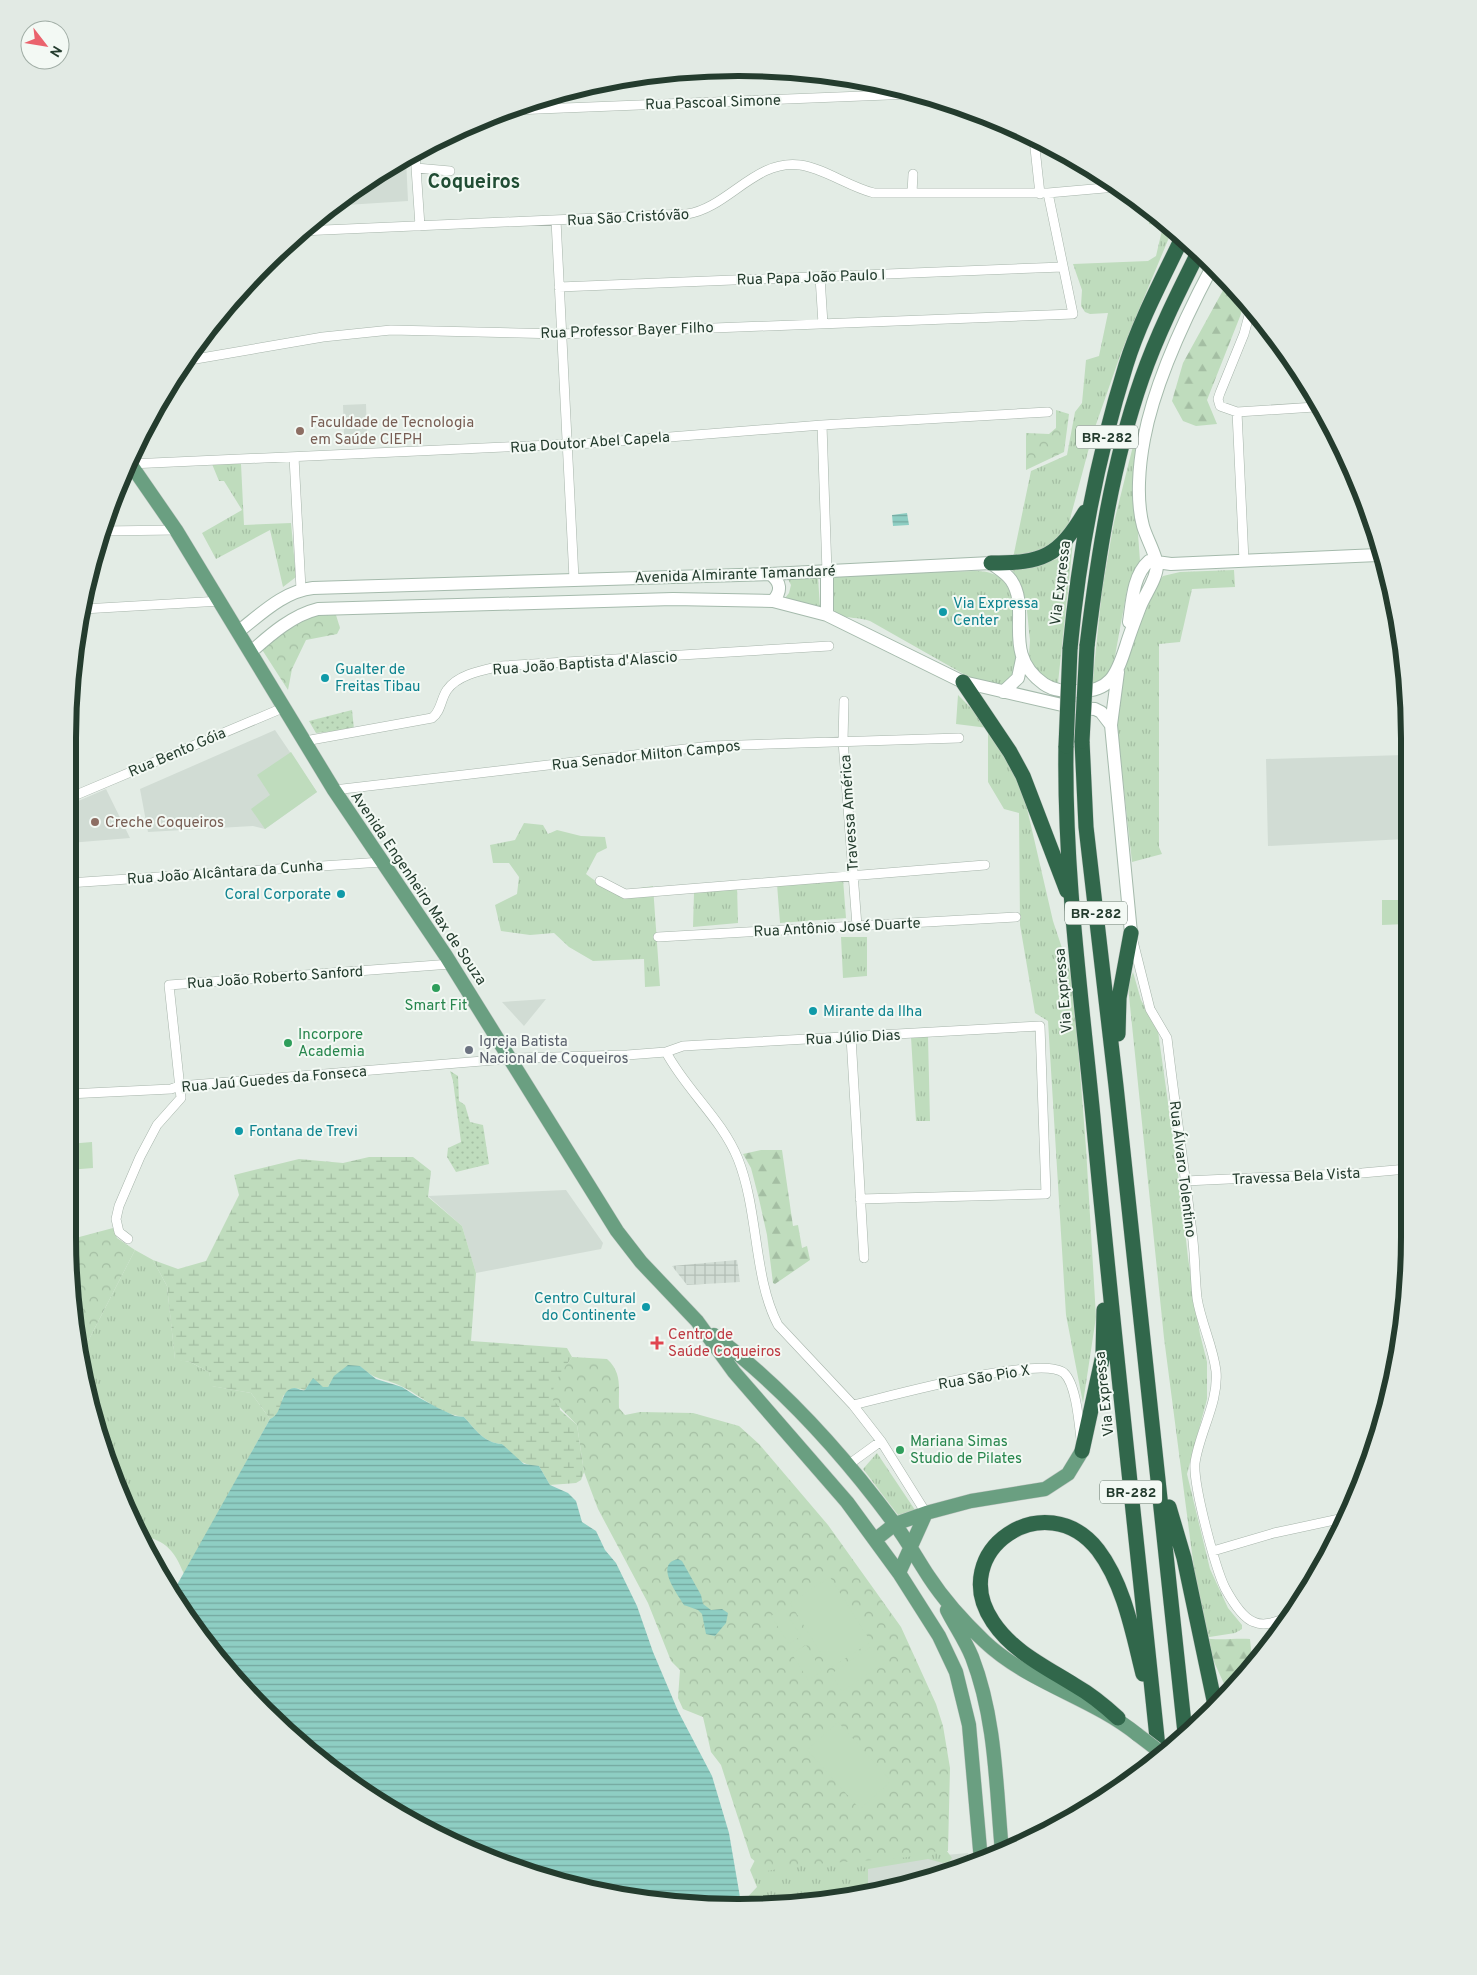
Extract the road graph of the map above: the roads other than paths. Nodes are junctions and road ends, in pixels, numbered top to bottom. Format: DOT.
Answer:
graph roads {
  1 [pos="892,95"];
  2 [pos="532,109"];
  3 [pos="1036,147"];
  4 [pos="415,161"];
  5 [pos="416,168"];
  6 [pos="450,171"];
  7 [pos="913,174"];
  8 [pos="1106,188"];
  9 [pos="912,193"];
  10 [pos="1044,194"];
  11 [pos="556,220"];
  12 [pos="420,226"];
  13 [pos="313,231"];
  14 [pos="1179,245"];
  15 [pos="1195,259"];
  16 [pos="1063,267"];
  17 [pos="1209,273"];
  18 [pos="820,277"];
  19 [pos="559,287"];
  20 [pos="1249,317"];
  21 [pos="823,324"];
  22 [pos="562,334"];
  23 [pos="196,359"];
  24 [pos="1312,407"];
  25 [pos="1048,412"];
  26 [pos="1237,412"];
  27 [pos="822,425"];
  28 [pos="567,444"];
  29 [pos="294,457"];
  30 [pos="137,463"];
  31 [pos="134,469"];
  32 [pos="1090,502"];
  33 [pos="176,530"];
  34 [pos="110,531"];
  35 [pos="1375,555"];
  36 [pos="1244,561"];
  37 [pos="991,563"];
  38 [pos="1160,566"];
  39 [pos="827,572"];
  40 [pos="770,574"];
  41 [pos="574,579"];
  42 [pos="301,589"];
  43 [pos="221,601"];
  44 [pos="773,601"];
  45 [pos="89,609"];
  46 [pos="307,612"];
  47 [pos="827,616"];
  48 [pos="240,631"];
  49 [pos="829,646"];
  50 [pos="252,651"];
  51 [pos="1022,659"];
  52 [pos="1118,670"];
  53 [pos="963,682"];
  54 [pos="1003,692"];
  55 [pos="844,701"];
  56 [pos="285,707"];
  57 [pos="1111,725"];
  58 [pos="959,738"];
  59 [pos="305,741"];
  60 [pos="843,741"];
  61 [pos="334,790"];
  62 [pos="76,795"];
  63 [pos="382,862"];
  64 [pos="985,865"];
  65 [pos="853,875"];
  66 [pos="600,881"];
  67 [pos="76,882"];
  68 [pos="1073,904"];
  69 [pos="1016,917"];
  70 [pos="857,926"];
  71 [pos="1132,933"];
  72 [pos="658,938"];
  73 [pos="451,964"];
  74 [pos="850,1037"];
  75 [pos="666,1052"];
  76 [pos="510,1059"];
  77 [pos="180,1086"];
  78 [pos="1116,1086"];
  79 [pos="76,1094"];
  80 [pos="1401,1169"];
  81 [pos="1185,1181"];
  82 [pos="860,1199"];
  83 [pos="1104,1226"];
  84 [pos="128,1239"];
  85 [pos="864,1258"];
  86 [pos="697,1321"];
  87 [pos="853,1405"];
  88 [pos="880,1441"];
  89 [pos="1082,1451"];
  90 [pos="848,1465"];
  91 [pos="1158,1469"];
  92 [pos="926,1513"];
  93 [pos="1336,1520"];
  94 [pos="895,1524"];
  95 [pos="876,1539"];
  96 [pos="910,1546"];
  97 [pos="1213,1551"];
  98 [pos="899,1572"];
  99 [pos="930,1578"];
  100 [pos="1277,1621"];
  101 [pos="1213,1698"];
  102 [pos="1118,1718"];
  103 [pos="1184,1726"];
  104 [pos="1157,1749"];
  105 [pos="1157,1749"];
  106 [pos="1157,1750"];
  107 [pos="1001,1844"];
  108 [pos="980,1853"];
  1 -- 2 [label="street, Rua Pascoal Simone"];
  3 -- 10 [label="street"];
  4 -- 5 [label="street"];
  5 -- 6 [label="street"];
  5 -- 12 [label="street"];
  7 -- 9 [label="street"];
  8 -- 10 [label="street, Rua São Cristóvão"];
  9 -- 10 [label="street, Rua São Cristóvão"];
  9 -- 11 [label="street, Rua São Cristóvão"];
  10 -- 16 [label="street"];
  11 -- 12 [label="street, Rua São Cristóvão"];
  11 -- 19 [label="street"];
  12 -- 13 [label="street, Rua São Cristóvão"];
  14 -- 32 [label="highway, Via Expressa / BR-282"];
  15 -- 78 [label="highway, BR-282, bridge"];
  16 -- 18 [label="street, Rua Papa João Paulo I"];
  16 -- 21 [label="street, Rua Professor Bayer Filho"];
  17 -- 38 [label="main road"];
  18 -- 19 [label="street, Rua Papa João Paulo I"];
  18 -- 21 [label="street"];
  19 -- 22 [label="street"];
  20 -- 26 [label="street"];
  21 -- 22 [label="street, Rua Professor Bayer Filho"];
  22 -- 23 [label="street, Rua Professor Bayer Filho"];
  22 -- 28 [label="street"];
  24 -- 26 [label="street"];
  25 -- 27 [label="street, Rua Doutor Abel Capela"];
  26 -- 36 [label="street"];
  27 -- 28 [label="street, Rua Doutor Abel Capela"];
  27 -- 39 [label="street"];
  28 -- 29 [label="street, Rua Doutor Abel Capela"];
  28 -- 41 [label="street"];
  29 -- 30 [label="street, Rua Doutor Abel Capela"];
  29 -- 42 [label="street"];
  31 -- 33 [label="main road, Avenida Engenheiro Max de Souza"];
  32 -- 37 [label="highway"];
  32 -- 68 [label="highway, Via Expressa / BR-282, bridge"];
  33 -- 34 [label="street"];
  33 -- 43 [label="main road, Avenida Engenheiro Max de Souza"];
  35 -- 36 [label="main road"];
  36 -- 38 [label="main road"];
  37 -- 39 [label="main road, Avenida Almirante Tamandaré"];
  37 -- 51 [label="main road"];
  38 -- 52 [label="main road"];
  39 -- 40 [label="main road, Avenida Almirante Tamandaré"];
  39 -- 47 [label="main road"];
  40 -- 41 [label="main road, Avenida Almirante Tamandaré"];
  40 -- 44 [label="main road"];
  41 -- 42 [label="main road, Avenida Almirante Tamandaré"];
  42 -- 46 [label="main road"];
  42 -- 48 [label="main road, Avenida Almirante Tamandaré"];
  43 -- 45 [label="street"];
  43 -- 48 [label="main road, Avenida Engenheiro Max de Souza"];
  44 -- 46 [label="main road, Avenida Almirante Tamandaré"];
  44 -- 47 [label="main road, Avenida Almirante Tamandaré"];
  46 -- 50 [label="main road, Avenida Almirante Tamandaré"];
  47 -- 53 [label="main road, Avenida Almirante Tamandaré"];
  48 -- 50 [label="main road, Avenida Engenheiro Max de Souza"];
  49 -- 59 [label="street, Rua João Baptista d'Alascio"];
  50 -- 56 [label="main road, Avenida Engenheiro Max de Souza"];
  51 -- 52 [label="main road"];
  51 -- 54 [label="main road"];
  52 -- 57 [label="main road, Rua Álvaro Tolentino"];
  53 -- 54 [label="main road, Avenida Almirante Tamandaré"];
  53 -- 68 [label="highway"];
  54 -- 57 [label="main road, Avenida Almirante Tamandaré"];
  55 -- 60 [label="street, Travessa América"];
  56 -- 59 [label="main road, Avenida Engenheiro Max de Souza"];
  56 -- 62 [label="street, Rua Bento Góia"];
  57 -- 71 [label="main road, Rua Álvaro Tolentino"];
  58 -- 60 [label="street, Rua Senador Milton Campos"];
  59 -- 61 [label="main road, Avenida Engenheiro Max de Souza"];
  60 -- 61 [label="street, Rua Senador Milton Campos"];
  60 -- 65 [label="street, Travessa América"];
  61 -- 63 [label="main road, Avenida Engenheiro Max de Souza"];
  63 -- 67 [label="street, Rua João Alcântara da Cunha"];
  63 -- 73 [label="main road, Avenida Engenheiro Max de Souza"];
  64 -- 65 [label="street"];
  65 -- 66 [label="street"];
  65 -- 70 [label="street, Travessa América"];
  68 -- 83 [label="highway, Via Expressa / BR-282"];
  69 -- 70 [label="street, Rua Antônio José Duarte"];
  70 -- 72 [label="street, Rua Antônio José Duarte"];
  71 -- 78 [label="highway"];
  71 -- 81 [label="street, Rua Álvaro Tolentino"];
  73 -- 76 [label="main road, Avenida Engenheiro Max de Souza"];
  73 -- 77 [label="street, Rua João Roberto Sanford"];
  74 -- 75 [label="street, Rua Júlio Dias"];
  74 -- 82 [label="street"];
  74 -- 82 [label="street, Rua Júlio Dias"];
  75 -- 76 [label="street, Rua Júlio Dias"];
  75 -- 87 [label="street"];
  76 -- 77 [label="street, Rua Jaú Guedes da Fonseca"];
  76 -- 86 [label="main road, Avenida Engenheiro Max de Souza"];
  77 -- 79 [label="street, Rua Jaú Guedes da Fonseca"];
  77 -- 84 [label="street"];
  78 -- 91 [label="highway, BR-282"];
  80 -- 81 [label="street, Travessa Bela Vista"];
  81 -- 97 [label="street, Rua Álvaro Tolentino"];
  82 -- 85 [label="street"];
  83 -- 89 [label="highway"];
  83 -- 104 [label="highway, Via Expressa / BR-282"];
  86 -- 90 [label="main road, Avenida Engenheiro Max de Souza"];
  86 -- 95 [label="main road, Avenida Engenheiro Max de Souza"];
  87 -- 88 [label="street"];
  87 -- 89 [label="street, Rua São Pio X"];
  88 -- 90 [label="street"];
  88 -- 92 [label="street"];
  89 -- 92 [label="main road"];
  90 -- 94 [label="main road, Avenida Engenheiro Max de Souza"];
  91 -- 101 [label="highway"];
  91 -- 103 [label="highway, BR-282"];
  92 -- 94 [label="main road"];
  92 -- 96 [label="main road"];
  93 -- 97 [label="street"];
  94 -- 95 [label="main road"];
  94 -- 96 [label="main road, Avenida Engenheiro Max de Souza"];
  95 -- 98 [label="main road, Avenida Engenheiro Max de Souza"];
  96 -- 98 [label="main road"];
  96 -- 99 [label="main road, Avenida Engenheiro Max de Souza"];
  97 -- 100 [label="street, Rua Álvaro Tolentino"];
  98 -- 108 [label="main road, Avenida Engenheiro Max de Souza"];
  99 -- 102 [label="main road, Avenida Engenheiro Max de Souza"];
  99 -- 107 [label="main road"];
  102 -- 105 [label="main road, Avenida Engenheiro Max de Souza, bridge"];
  102 -- 106 [label="highway"];
}
